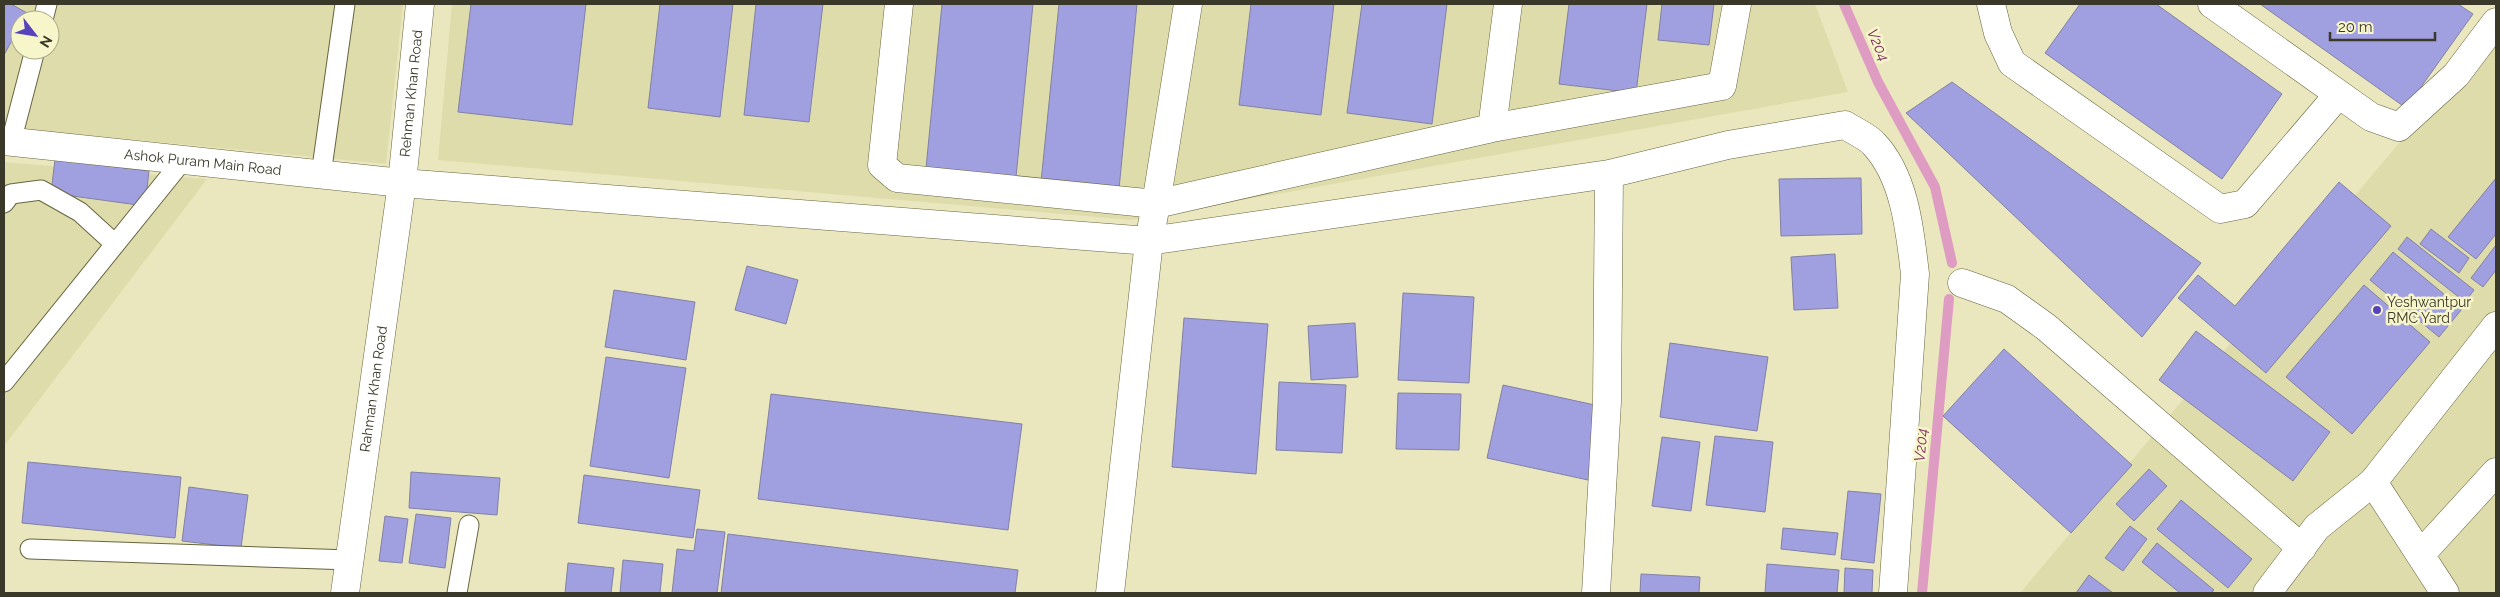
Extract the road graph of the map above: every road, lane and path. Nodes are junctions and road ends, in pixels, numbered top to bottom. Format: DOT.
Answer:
graph roads {
  1 [pos="345,4"];
  2 [pos="420,4"];
  3 [pos="899,4"];
  4 [pos="1188,4"];
  5 [pos="1508,4"];
  6 [pos="1737,4"];
  7 [pos="1991,4"];
  8 [pos="2212,4"];
  9 [pos="2496,22"];
  10 [pos="32,60"];
  11 [pos="2338,95"];
  12 [pos="1492,128"];
  13 [pos="7,141"];
  14 [pos="183,160"];
  15 [pos="1609,174"];
  16 [pos="321,175"];
  17 [pos="402,184"];
  18 [pos="4,203"];
  19 [pos="1156,204"];
  20 [pos="1149,241"];
  21 [pos="115,244"];
  22 [pos="1962,283"];
  23 [pos="2496,326"];
  24 [pos="4,382"];
  25 [pos="2496,472"];
  26 [pos="2373,482"];
  27 [pos="469,525"];
  28 [pos="30,548"];
  29 [pos="2302,548"];
  30 [pos="2421,554"];
  31 [pos="350,560"];
  32 [pos="345,593"];
  33 [pos="457,593"];
  34 [pos="1110,593"];
  35 [pos="1596,593"];
  36 [pos="1893,593"];
  37 [pos="2267,593"];
  38 [pos="2445,593"];
  1 -- 16 [label="lane"];
  2 -- 17 [label="street, Rehman Khan Road"];
  3 -- 19 [label="street"];
  4 -- 19 [label="street"];
  5 -- 12 [label="street"];
  6 -- 12 [label="street"];
  7 -- 11 [label="street"];
  8 -- 11 [label="street"];
  9 -- 11 [label="street"];
  10 -- 13 [label="lane"];
  12 -- 19 [label="street"];
  13 -- 14 [label="street, Ashok Puram Main Road"];
  14 -- 16 [label="street, Ashok Puram Main Road"];
  14 -- 21 [label="lane"];
  15 -- 20 [label="street, Ashok Puram Main Road"];
  15 -- 35 [label="street"];
  15 -- 36 [label="street, Ashok Puram Main Road"];
  16 -- 17 [label="street, Ashok Puram Main Road"];
  17 -- 20 [label="street, Ashok Puram Main Road"];
  17 -- 31 [label="street, Rahman Khan Road"];
  18 -- 21 [label="lane"];
  19 -- 20 [label="street"];
  20 -- 34 [label="street"];
  21 -- 24 [label="lane"];
  22 -- 29 [label="street"];
  23 -- 26 [label="street"];
  25 -- 30 [label="street"];
  26 -- 29 [label="street"];
  26 -- 30 [label="street"];
  27 -- 33 [label="lane"];
  28 -- 31 [label="lane"];
  29 -- 37 [label="street"];
  30 -- 38 [label="street"];
  31 -- 32 [label="street, Rahman Khan Road"];
}
